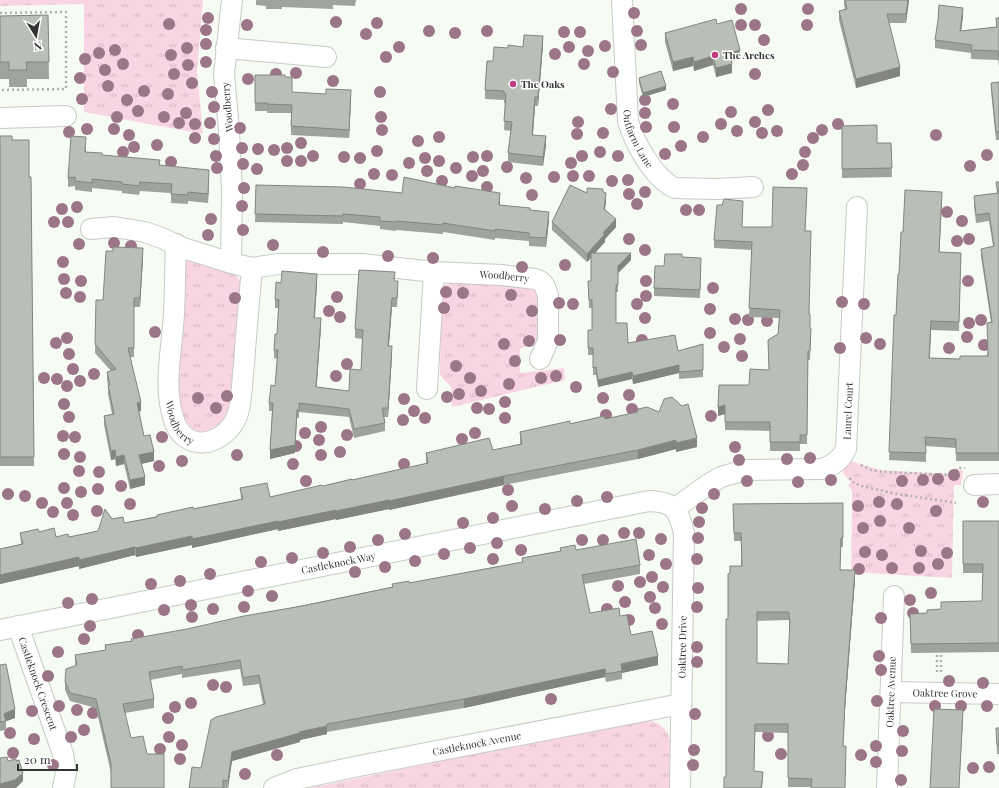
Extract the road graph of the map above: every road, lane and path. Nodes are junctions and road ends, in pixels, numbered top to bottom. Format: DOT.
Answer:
graph roads {
  1 [pos="232,0"];
  2 [pos="622,0"];
  3 [pos="0,13"];
  4 [pos="226,48"];
  5 [pos="326,57"];
  6 [pos="0,90"];
  7 [pos="66,116"];
  8 [pos="0,118"];
  9 [pos="753,187"];
  10 [pos="857,207"];
  11 [pos="91,229"];
  12 [pos="176,244"];
  13 [pos="231,263"];
  14 [pos="252,268"];
  15 [pos="434,272"];
  16 [pos="540,359"];
  17 [pos="427,389"];
  18 [pos="862,460"];
  19 [pos="957,468"];
  20 [pos="853,475"];
  21 [pos="999,484"];
  22 [pos="974,485"];
  23 [pos="956,503"];
  24 [pos="674,509"];
  25 [pos="894,596"];
  26 [pos="9,628"];
  27 [pos="936,655"];
  28 [pos="941,655"];
  29 [pos="937,677"];
  30 [pos="941,677"];
  31 [pos="892,692"];
  32 [pos="999,694"];
  33 [pos="681,704"];
  34 [pos="63,788"];
  35 [pos="274,788"];
  36 [pos="680,788"];
  37 [pos="887,788"];
  1 -- 4 [label="street, Woodberry"];
  2 -- 9 [label="street, Outfarm Lane"];
  3 -- 6 [label="path"];
  4 -- 5 [label="street"];
  4 -- 13 [label="street, Woodberry"];
  7 -- 8 [label="street"];
  10 -- 24 [label="street, Laurel Court"];
  11 -- 12 [label="street, Woodberry"];
  12 -- 13 [label="street, Woodberry"];
  12 -- 14 [label="street, Woodberry"];
  13 -- 14 [label="street, Woodberry"];
  14 -- 15 [label="street, Woodberry"];
  15 -- 16 [label="street, Woodberry"];
  15 -- 17 [label="street"];
  18 -- 19 [label="path"];
  20 -- 23 [label="path"];
  21 -- 22 [label="street"];
  24 -- 26 [label="street, Castleknock Way"];
  24 -- 33 [label="street, Oaktree Drive"];
  25 -- 31 [label="street, Oaktree Avenue"];
  26 -- 34 [label="street, Castleknock Crescent"];
  27 -- 29 [label="path"];
  28 -- 30 [label="path"];
  31 -- 32 [label="street, Oaktree Grove"];
  31 -- 37 [label="street, Oaktree Avenue"];
  33 -- 35 [label="street, Castleknock Avenue"];
  33 -- 36 [label="street, Oaktree Drive"];
}
